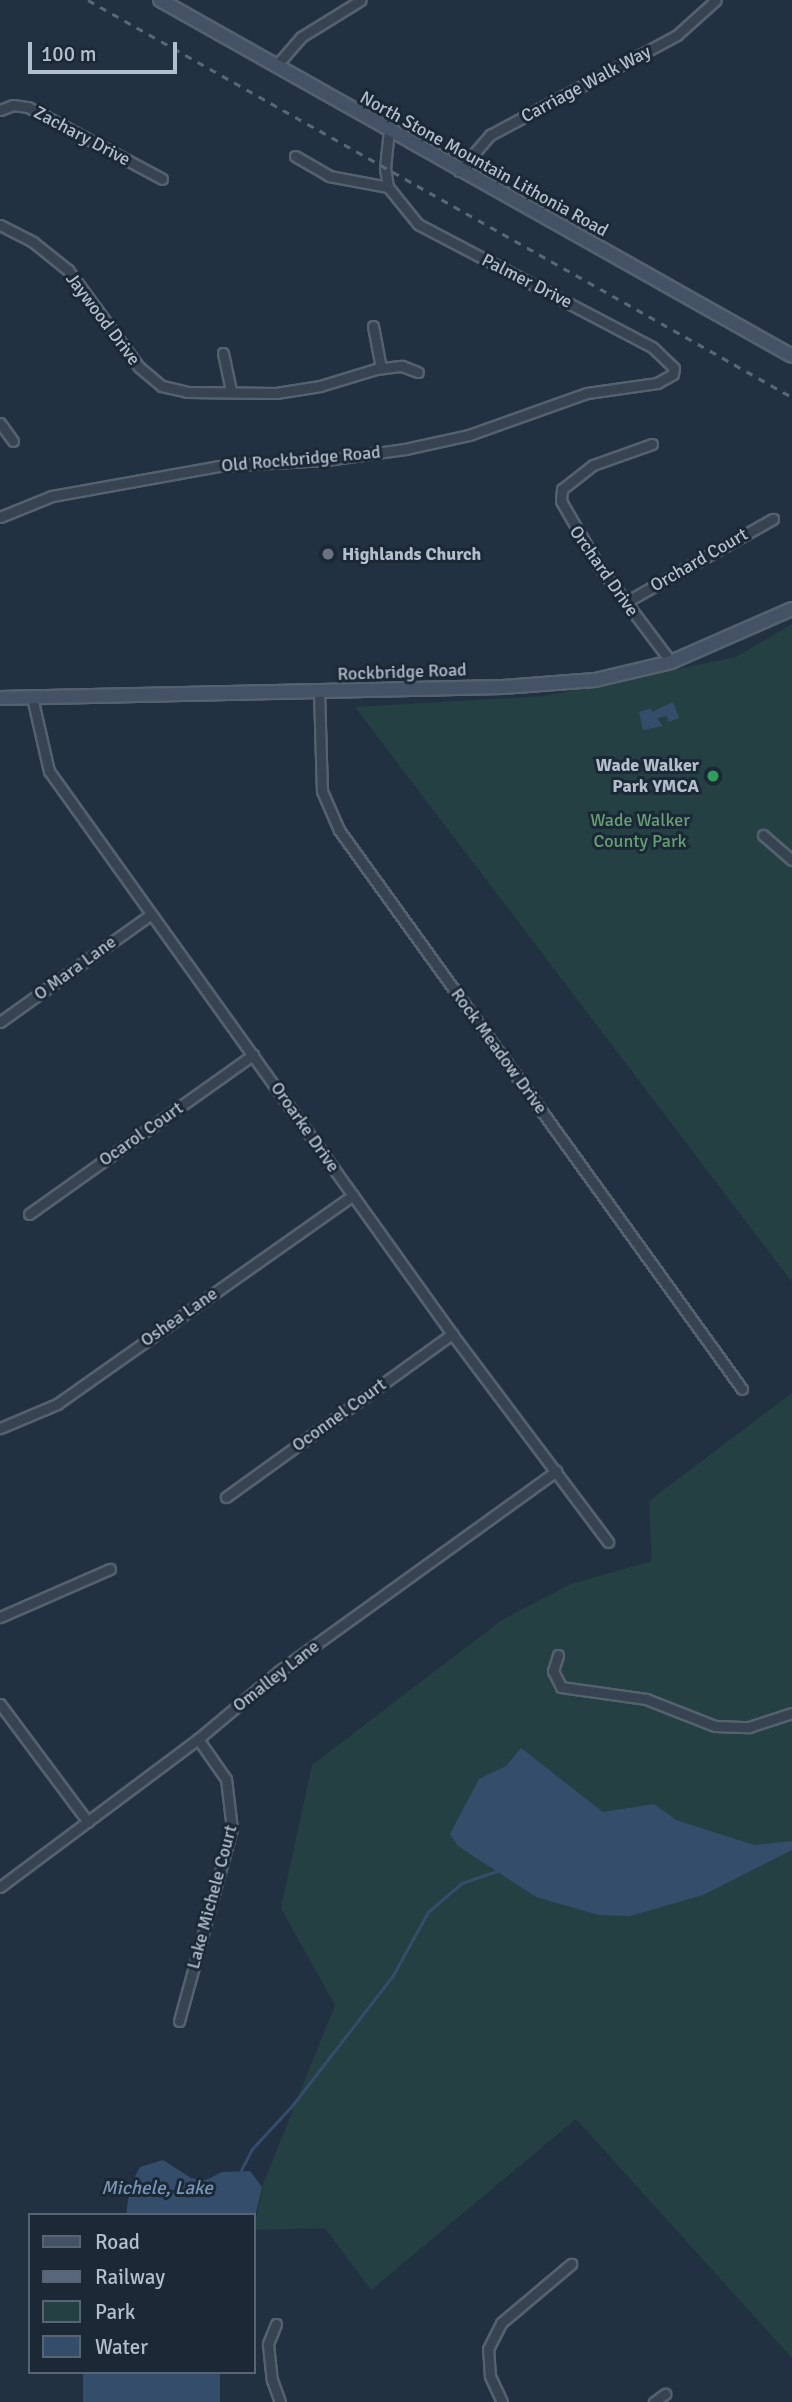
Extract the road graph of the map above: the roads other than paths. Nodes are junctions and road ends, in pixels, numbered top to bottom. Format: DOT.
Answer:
graph roads {
  1 [pos="160,0"];
  2 [pos="361,0"];
  3 [pos="716,0"];
  4 [pos="276,66"];
  5 [pos="0,110"];
  6 [pos="389,132"];
  7 [pos="295,156"];
  8 [pos="459,171"];
  9 [pos="162,179"];
  10 [pos="388,187"];
  11 [pos="0,225"];
  12 [pos="373,326"];
  13 [pos="223,353"];
  14 [pos="792,356"];
  15 [pos="381,368"];
  16 [pos="674,368"];
  17 [pos="418,372"];
  18 [pos="231,391"];
  19 [pos="0,423"];
  20 [pos="13,441"];
  21 [pos="652,444"];
  22 [pos="0,517"];
  23 [pos="773,519"];
  24 [pos="626,602"];
  25 [pos="792,608"];
  26 [pos="671,662"];
  27 [pos="319,691"];
  28 [pos="32,697"];
  29 [pos="0,698"];
  30 [pos="763,835"];
  31 [pos="792,860"];
  32 [pos="150,915"];
  33 [pos="0,1022"];
  34 [pos="253,1055"];
  35 [pos="353,1195"];
  36 [pos="29,1214"];
  37 [pos="452,1334"];
  38 [pos="742,1389"];
  39 [pos="0,1428"];
  40 [pos="556,1471"];
  41 [pos="226,1497"];
  42 [pos="608,1542"];
  43 [pos="110,1570"];
  44 [pos="0,1617"];
  45 [pos="558,1655"];
  46 [pos="0,1704"];
  47 [pos="792,1713"];
  48 [pos="198,1739"];
  49 [pos="88,1822"];
  50 [pos="0,1887"];
  51 [pos="178,2021"];
  52 [pos="571,2264"];
  53 [pos="276,2325"];
  54 [pos="665,2394"];
  55 [pos="280,2402"];
  56 [pos="502,2402"];
  57 [pos="654,2402"];
  1 -- 4 [label="main road, North Stone Mountain Lithonia Road"];
  2 -- 4 [label="street"];
  3 -- 8 [label="street, Carriage Walk Way"];
  4 -- 6 [label="main road, North Stone Mountain Lithonia Road"];
  5 -- 9 [label="street, Zachary Drive"];
  6 -- 8 [label="main road, North Stone Mountain Lithonia Road"];
  6 -- 10 [label="street"];
  7 -- 10 [label="street"];
  8 -- 14 [label="main road, North Stone Mountain Lithonia Road"];
  10 -- 16 [label="street, Palmer Drive"];
  11 -- 18 [label="street, Jaywood Drive"];
  12 -- 15 [label="street"];
  13 -- 18 [label="street"];
  15 -- 17 [label="street, Jaywood Drive"];
  15 -- 18 [label="street, Jaywood Drive"];
  16 -- 22 [label="street, Old Rockbridge Road"];
  19 -- 20 [label="street"];
  21 -- 24 [label="street, Orchard Drive"];
  23 -- 24 [label="street, Orchard Court"];
  24 -- 26 [label="street, Orchard Drive"];
  25 -- 26 [label="main road, Rockbridge Road"];
  26 -- 27 [label="main road, Rockbridge Road"];
  27 -- 28 [label="main road, Rockbridge Road"];
  27 -- 38 [label="street, Rock Meadow Drive"];
  28 -- 29 [label="main road, Rockbridge Road"];
  28 -- 32 [label="street, Oroarke Drive"];
  30 -- 31 [label="street"];
  32 -- 33 [label="street, O Mara Lane"];
  32 -- 34 [label="street, Oroarke Drive"];
  34 -- 35 [label="street, Oroarke Drive"];
  34 -- 36 [label="street, Ocarol Court"];
  35 -- 37 [label="street, Oroarke Drive"];
  35 -- 39 [label="street, Oshea Lane"];
  37 -- 40 [label="street, Oroarke Drive"];
  37 -- 41 [label="street, Oconnel Court"];
  40 -- 42 [label="street, Oroarke Drive"];
  40 -- 48 [label="street, Omalley Lane"];
  43 -- 44 [label="street"];
  45 -- 47 [label="street"];
  46 -- 49 [label="street"];
  48 -- 49 [label="street, Omalley Lane"];
  48 -- 51 [label="street, Lake Michele Court"];
  49 -- 50 [label="street, Omalley Lane"];
  52 -- 56 [label="street"];
  53 -- 55 [label="street"];
  54 -- 57 [label="street"];
}
